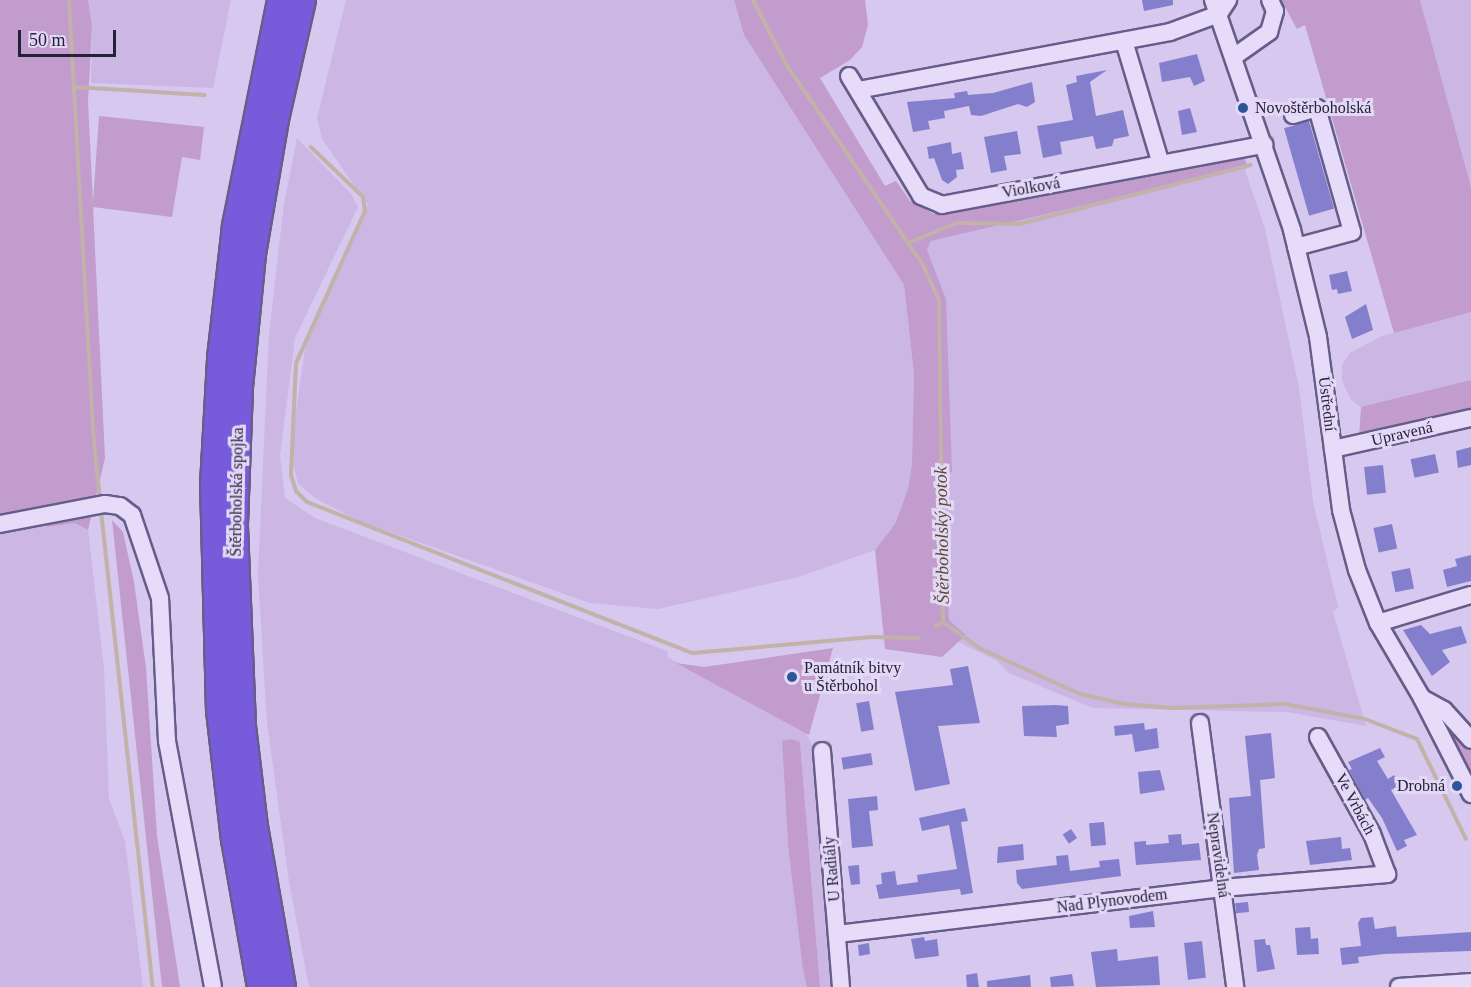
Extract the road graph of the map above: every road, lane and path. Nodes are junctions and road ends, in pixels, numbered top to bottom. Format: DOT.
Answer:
graph roads {
  1 [pos="280,0"];
  2 [pos="303,0"];
  3 [pos="1270,0"];
  4 [pos="1220,5"];
  5 [pos="1124,41"];
  6 [pos="1234,56"];
  7 [pos="1293,115"];
  8 [pos="1264,145"];
  9 [pos="1161,164"];
  10 [pos="1296,247"];
  11 [pos="1471,418"];
  12 [pos="1333,449"];
  13 [pos="0,524"];
  14 [pos="1471,595"];
  15 [pos="1378,623"];
  16 [pos="1422,698"];
  17 [pos="1200,723"];
  18 [pos="1318,737"];
  19 [pos="1471,740"];
  20 [pos="822,751"];
  21 [pos="1471,794"];
  22 [pos="1387,874"];
  23 [pos="1222,888"];
  24 [pos="837,934"];
  25 [pos="1471,982"];
  26 [pos="213,987"];
  27 [pos="260,987"];
  28 [pos="283,987"];
  29 [pos="841,987"];
  30 [pos="1235,987"];
  31 [pos="1400,987"];
  1 -- 27 [label="highway, Štěrboholská spojka"];
  2 -- 28 [label="highway, Štěrboholská spojka"];
  3 -- 6 [label="street"];
  4 -- 5 [label="street, Violková"];
  4 -- 6 [label="street, Ústřední"];
  5 -- 9 [label="street"];
  5 -- 9 [label="street, Violková"];
  6 -- 8 [label="street, Ústřední"];
  7 -- 10 [label="street"];
  8 -- 9 [label="street, Violková"];
  8 -- 10 [label="street, Ústřední"];
  10 -- 12 [label="street, Ústřední"];
  11 -- 12 [label="street, Upravená"];
  12 -- 15 [label="street, Ústřední"];
  13 -- 26 [label="street"];
  14 -- 15 [label="street"];
  15 -- 16 [label="street, Ústřední"];
  16 -- 19 [label="street"];
  16 -- 21 [label="street, Ústřední"];
  17 -- 23 [label="street, Nepravidelná"];
  18 -- 22 [label="street, Ve Vrbách"];
  20 -- 24 [label="street, U Radiály"];
  22 -- 23 [label="street, Nad Plynovodem"];
  23 -- 24 [label="street, Nad Plynovodem"];
  23 -- 30 [label="street, Nepravidelná"];
  24 -- 29 [label="street, U Radiály"];
  25 -- 31 [label="street"];
}
